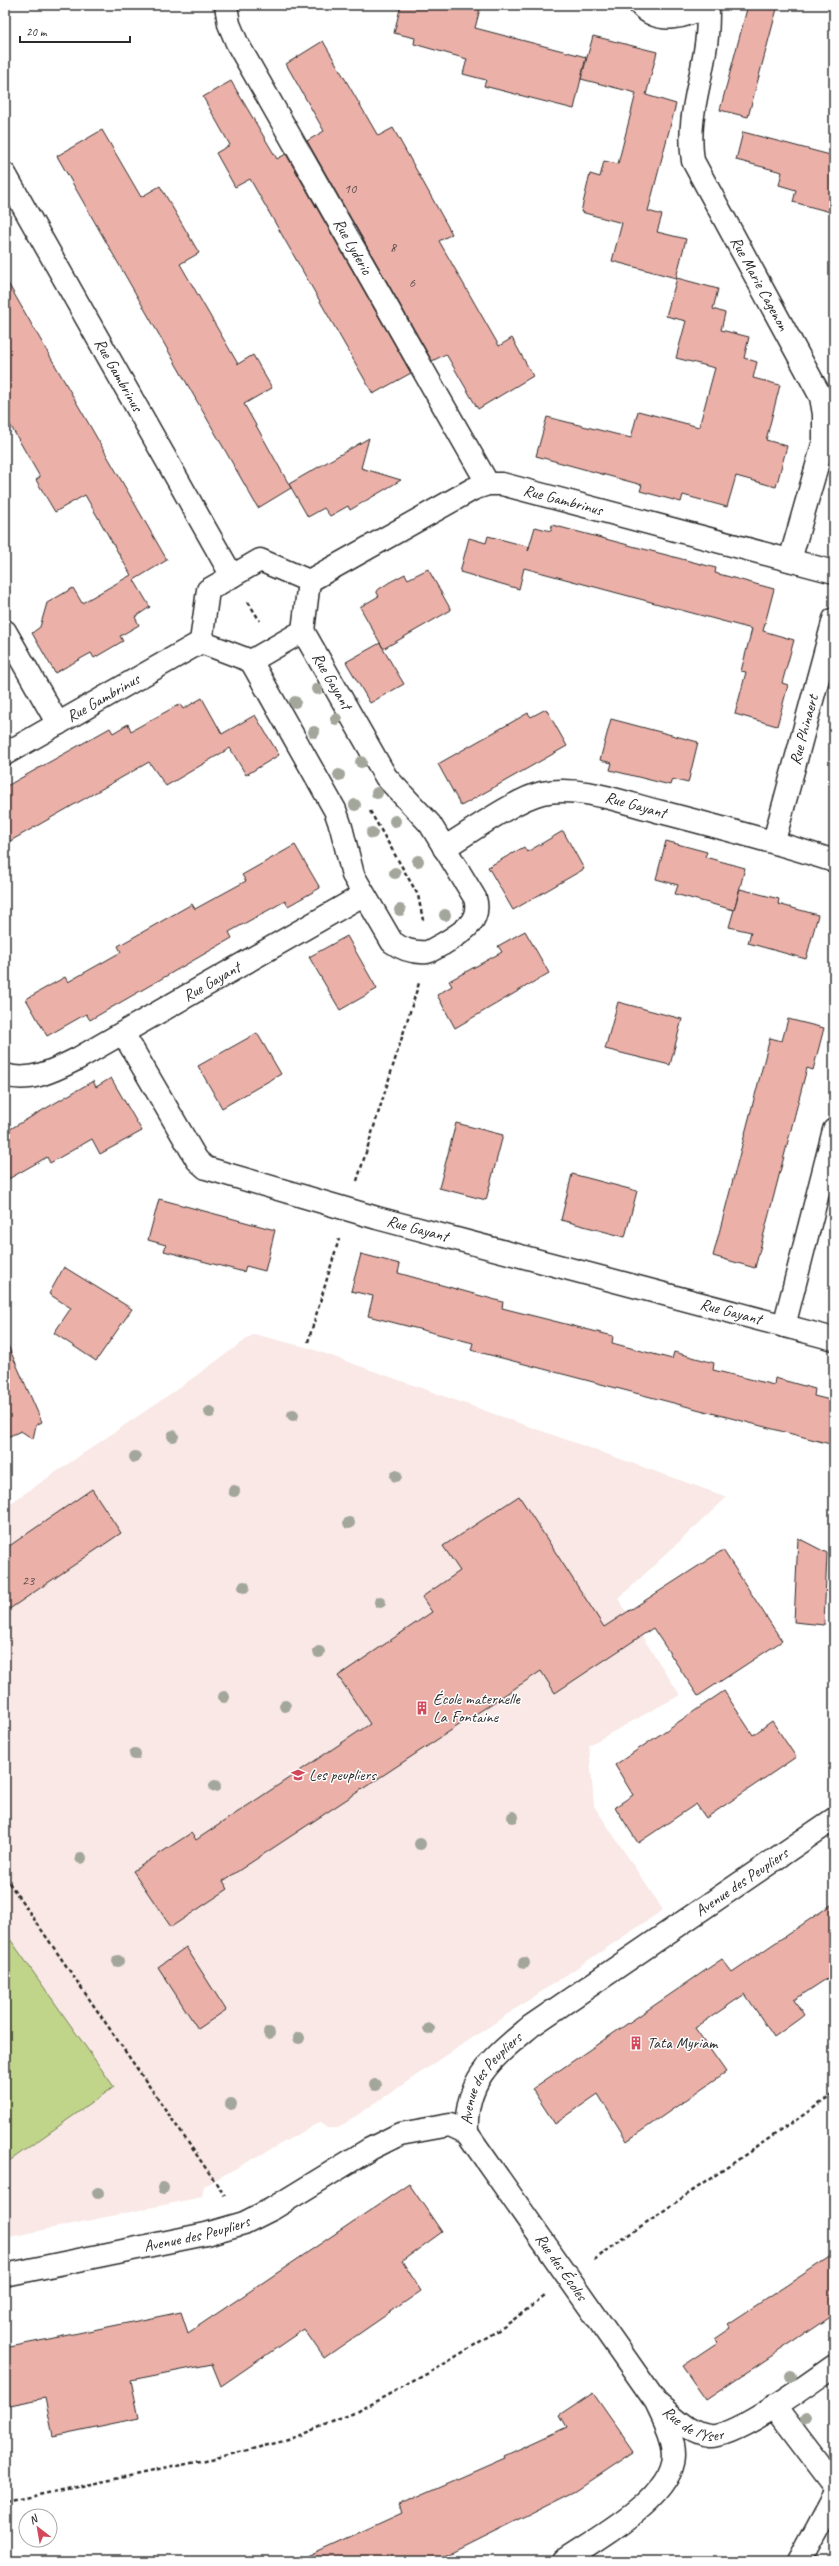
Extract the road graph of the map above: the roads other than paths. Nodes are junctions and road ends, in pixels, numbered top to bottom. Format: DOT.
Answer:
graph roads {
  1 [pos="226,5"];
  2 [pos="640,5"];
  3 [pos="707,5"];
  4 [pos="5,174"];
  5 [pos="488,484"];
  6 [pos="790,560"];
  7 [pos="834,572"];
  8 [pos="232,576"];
  9 [pos="309,581"];
  10 [pos="834,619"];
  11 [pos="5,631"];
  12 [pos="303,631"];
  13 [pos="201,642"];
  14 [pos="251,660"];
  15 [pos="58,724"];
  16 [pos="5,754"];
  17 [pos="774,841"];
  18 [pos="444,848"];
  19 [pos="834,861"];
  20 [pos="363,895"];
  21 [pos="123,1033"];
  22 [pos="5,1076"];
  23 [pos="834,1130"];
  24 [pos="784,1326"];
  25 [pos="834,1339"];
  26 [pos="834,1819"];
  27 [pos="467,2133"];
  28 [pos="5,2275"];
  29 [pos="834,2366"];
  30 [pos="656,2402"];
  31 [pos="774,2406"];
  32 [pos="834,2485"];
  33 [pos="834,2496"];
  34 [pos="564,2561"];
  35 [pos="799,2561"];
  1 -- 5 [label="street, Rue Lyderic"];
  2 -- 3 [label="street"];
  3 -- 6 [label="street, Rue Marie Cagenon"];
  4 -- 8 [label="street, Rue Gambrinus"];
  5 -- 6 [label="street, Rue Gambrinus"];
  5 -- 9 [label="street, Rue Gambrinus"];
  6 -- 7 [label="street, Rue Gambrinus"];
  8 -- 9 [label="street"];
  8 -- 13 [label="street"];
  9 -- 12 [label="street"];
  10 -- 17 [label="street, Rue Phinaert"];
  11 -- 15 [label="street"];
  12 -- 14 [label="street"];
  12 -- 18 [label="street, Rue Gayant"];
  13 -- 14 [label="street"];
  13 -- 15 [label="street, Rue Gambrinus"];
  14 -- 20 [label="street"];
  15 -- 16 [label="street, Rue Gambrinus"];
  17 -- 18 [label="street, Rue Gayant"];
  17 -- 19 [label="street, Rue Gayant"];
  18 -- 20 [label="street, Rue Gayant"];
  20 -- 21 [label="street, Rue Gayant"];
  21 -- 22 [label="street, Rue Gayant"];
  21 -- 24 [label="street, Rue Gayant"];
  23 -- 24 [label="street"];
  24 -- 25 [label="street, Rue Gayant"];
  26 -- 27 [label="street, Avenue des Peupliers"];
  27 -- 28 [label="street, Avenue des Peupliers"];
  27 -- 30 [label="street, Rue des Écoles"];
  29 -- 31 [label="street, Rue de l'Yser"];
  30 -- 31 [label="street, Rue de l'Yser"];
  30 -- 34 [label="street, Rue de l'Yser"];
  31 -- 32 [label="street"];
  33 -- 35 [label="street"];
}
